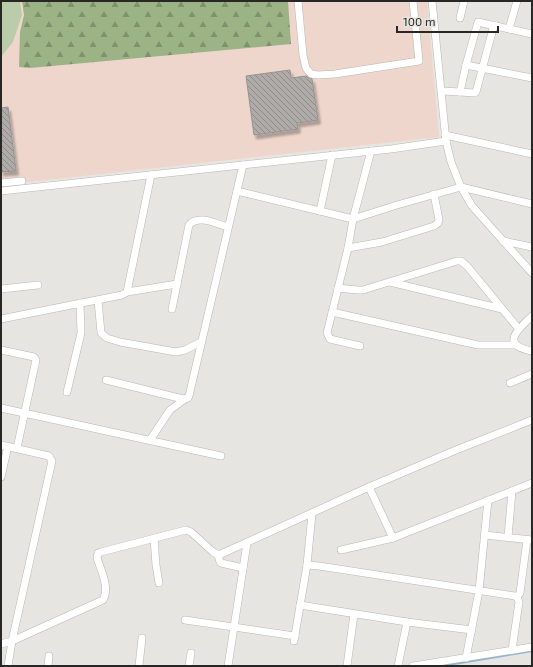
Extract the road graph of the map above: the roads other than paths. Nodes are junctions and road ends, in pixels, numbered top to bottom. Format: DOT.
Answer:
graph roads {
  1 [pos="298,1"];
  2 [pos="413,1"];
  3 [pos="432,1"];
  4 [pos="464,1"];
  5 [pos="517,1"];
  6 [pos="460,18"];
  7 [pos="494,25"];
  8 [pos="509,29"];
  9 [pos="532,34"];
  10 [pos="466,65"];
  11 [pos="482,68"];
  12 [pos="532,78"];
  13 [pos="442,91"];
  14 [pos="460,92"];
  15 [pos="446,138"];
  16 [pos="371,151"];
  17 [pos="532,154"];
  18 [pos="332,155"];
  19 [pos="243,165"];
  20 [pos="151,175"];
  21 [pos="22,181"];
  22 [pos="1,183"];
  23 [pos="461,187"];
  24 [pos="1,191"];
  25 [pos="237,191"];
  26 [pos="434,194"];
  27 [pos="532,204"];
  28 [pos="320,211"];
  29 [pos="353,219"];
  30 [pos="228,227"];
  31 [pos="503,241"];
  32 [pos="532,247"];
  33 [pos="348,248"];
  34 [pos="532,273"];
  35 [pos="389,282"];
  36 [pos="38,284"];
  37 [pos="177,284"];
  38 [pos="1,288"];
  39 [pos="338,288"];
  40 [pos="128,292"];
  41 [pos="98,300"];
  42 [pos="80,303"];
  43 [pos="172,309"];
  44 [pos="502,309"];
  45 [pos="332,312"];
  46 [pos="532,316"];
  47 [pos="1,319"];
  48 [pos="518,328"];
  49 [pos="201,342"];
  50 [pos="515,345"];
  51 [pos="360,346"];
  52 [pos="1,350"];
  53 [pos="532,351"];
  54 [pos="532,374"];
  55 [pos="106,380"];
  56 [pos="510,383"];
  57 [pos="67,392"];
  58 [pos="185,399"];
  59 [pos="1,408"];
  60 [pos="25,413"];
  61 [pos="532,420"];
  62 [pos="150,440"];
  63 [pos="5,445"];
  64 [pos="17,448"];
  65 [pos="220,456"];
  66 [pos="1,477"];
  67 [pos="532,483"];
  68 [pos="369,487"];
  69 [pos="512,491"];
  70 [pos="488,500"];
  71 [pos="312,514"];
  72 [pos="485,535"];
  73 [pos="508,537"];
  74 [pos="154,538"];
  75 [pos="392,538"];
  76 [pos="529,540"];
  77 [pos="247,544"];
  78 [pos="341,550"];
  79 [pos="218,555"];
  80 [pos="307,565"];
  81 [pos="243,568"];
  82 [pos="159,583"];
  83 [pos="479,591"];
  84 [pos="517,597"];
  85 [pos="300,605"];
  86 [pos="354,614"];
  87 [pos="185,620"];
  88 [pos="407,622"];
  89 [pos="233,627"];
  90 [pos="472,630"];
  91 [pos="142,638"];
  92 [pos="12,641"];
  93 [pos="1,644"];
  94 [pos="532,647"];
  95 [pos="512,650"];
  96 [pos="191,653"];
  97 [pos="49,656"];
  98 [pos="466,658"];
  99 [pos="8,666"];
  100 [pos="48,666"];
  101 [pos="139,666"];
  102 [pos="189,666"];
  103 [pos="228,666"];
  104 [pos="347,666"];
  105 [pos="398,666"];
  106 [pos="413,666"];
  1 -- 2 [label="street"];
  3 -- 13 [label="street"];
  4 -- 6 [label="street"];
  5 -- 8 [label="street"];
  7 -- 8 [label="street"];
  7 -- 10 [label="street"];
  7 -- 11 [label="street"];
  8 -- 9 [label="street"];
  10 -- 11 [label="street"];
  10 -- 14 [label="street"];
  11 -- 12 [label="street"];
  11 -- 14 [label="street"];
  13 -- 14 [label="street"];
  13 -- 15 [label="street"];
  15 -- 16 [label="street"];
  15 -- 17 [label="street"];
  15 -- 23 [label="street"];
  16 -- 18 [label="street"];
  16 -- 29 [label="street"];
  18 -- 19 [label="street"];
  18 -- 28 [label="street"];
  19 -- 20 [label="street"];
  19 -- 25 [label="street"];
  20 -- 24 [label="street"];
  20 -- 40 [label="street"];
  21 -- 22 [label="street"];
  23 -- 26 [label="street"];
  23 -- 27 [label="street"];
  23 -- 31 [label="street"];
  25 -- 28 [label="street"];
  25 -- 30 [label="street"];
  26 -- 29 [label="street"];
  26 -- 33 [label="street"];
  28 -- 29 [label="street"];
  29 -- 33 [label="street"];
  30 -- 37 [label="street"];
  30 -- 49 [label="street"];
  31 -- 32 [label="street"];
  31 -- 34 [label="street"];
  33 -- 39 [label="street"];
  35 -- 39 [label="street"];
  35 -- 44 [label="street"];
  35 -- 44 [label="street"];
  36 -- 38 [label="street"];
  37 -- 40 [label="street"];
  37 -- 43 [label="street"];
  39 -- 45 [label="street"];
  40 -- 41 [label="street"];
  41 -- 42 [label="street"];
  41 -- 49 [label="street"];
  42 -- 47 [label="street"];
  42 -- 57 [label="street"];
  44 -- 48 [label="street"];
  45 -- 50 [label="street"];
  45 -- 51 [label="street"];
  46 -- 48 [label="street"];
  48 -- 50 [label="street"];
  49 -- 58 [label="street"];
  50 -- 53 [label="street"];
  52 -- 60 [label="street"];
  54 -- 56 [label="street"];
  55 -- 58 [label="street"];
  58 -- 62 [label="street"];
  59 -- 60 [label="street"];
  60 -- 62 [label="street"];
  60 -- 64 [label="street"];
  61 -- 68 [label="street"];
  62 -- 65 [label="street"];
  63 -- 64 [label="street"];
  63 -- 66 [label="street"];
  64 -- 92 [label="street"];
  67 -- 69 [label="street"];
  68 -- 71 [label="street"];
  68 -- 75 [label="street"];
  69 -- 70 [label="street"];
  69 -- 73 [label="street"];
  70 -- 72 [label="street"];
  70 -- 75 [label="street"];
  71 -- 77 [label="street"];
  71 -- 80 [label="street"];
  72 -- 73 [label="street"];
  72 -- 83 [label="street"];
  73 -- 76 [label="street"];
  74 -- 79 [label="street"];
  74 -- 82 [label="street"];
  74 -- 92 [label="street"];
  75 -- 78 [label="street"];
  76 -- 84 [label="street"];
  77 -- 79 [label="street"];
  77 -- 81 [label="street"];
  79 -- 81 [label="street"];
  80 -- 83 [label="street"];
  80 -- 85 [label="street"];
  81 -- 89 [label="street"];
  83 -- 84 [label="street"];
  83 -- 90 [label="street"];
  84 -- 95 [label="street"];
  85 -- 86 [label="street"];
  85 -- 89 [label="street"];
  86 -- 88 [label="street"];
  86 -- 104 [label="street"];
  87 -- 89 [label="street"];
  88 -- 90 [label="street"];
  88 -- 105 [label="street"];
  89 -- 103 [label="street"];
  90 -- 98 [label="street"];
  91 -- 101 [label="street"];
  92 -- 93 [label="street"];
  92 -- 99 [label="street"];
  94 -- 95 [label="street"];
  95 -- 98 [label="street"];
  96 -- 102 [label="street"];
  97 -- 100 [label="street"];
  98 -- 106 [label="street"];
}
